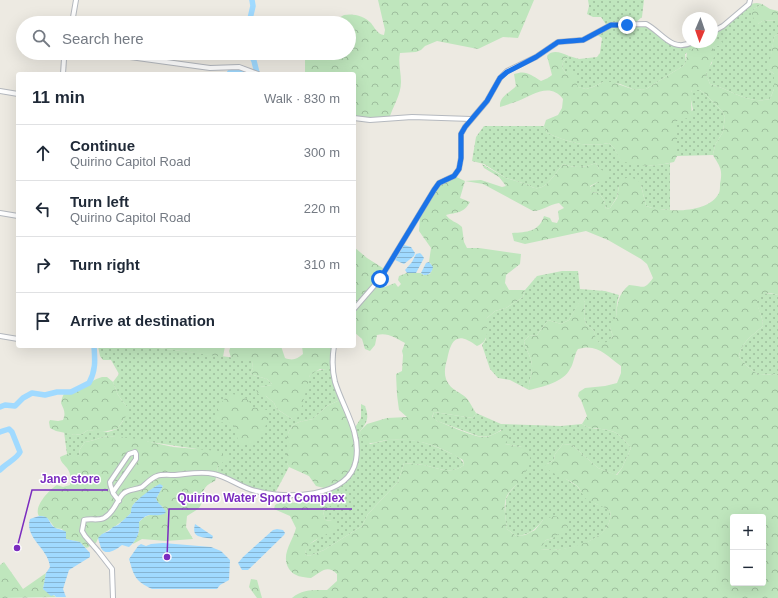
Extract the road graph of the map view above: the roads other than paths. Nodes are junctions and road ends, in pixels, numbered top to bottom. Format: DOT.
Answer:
graph roads {
  1 [pos="76,0"];
  2 [pos="750,0"];
  3 [pos="73,16"];
  4 [pos="718,29"];
  5 [pos="682,46"];
  6 [pos="64,60"];
  7 [pos="152,60"];
  8 [pos="63,72"];
  9 [pos="253,72"];
  10 [pos="0,91"];
  11 [pos="16,94"];
  12 [pos="356,118"];
  13 [pos="471,119"];
  14 [pos="0,213"];
  15 [pos="16,216"];
  16 [pos="356,306"];
  17 [pos="0,336"];
  18 [pos="16,339"];
  19 [pos="334,348"];
  20 [pos="113,492"];
  21 [pos="119,501"];
  22 [pos="113,598"];
  1 -- 3 [label="street"];
  2 -- 4 [label="street"];
  5 -- 13 [label="street"];
  6 -- 8 [label="street"];
  7 -- 9 [label="street"];
  10 -- 11 [label="street"];
  12 -- 13 [label="street"];
  13 -- 16 [label="street"];
  14 -- 15 [label="street"];
  17 -- 18 [label="street"];
  19 -- 21 [label="street"];
  20 -- 20 [label="street"];
  20 -- 21 [label="street"];
  21 -- 22 [label="street"];
}
